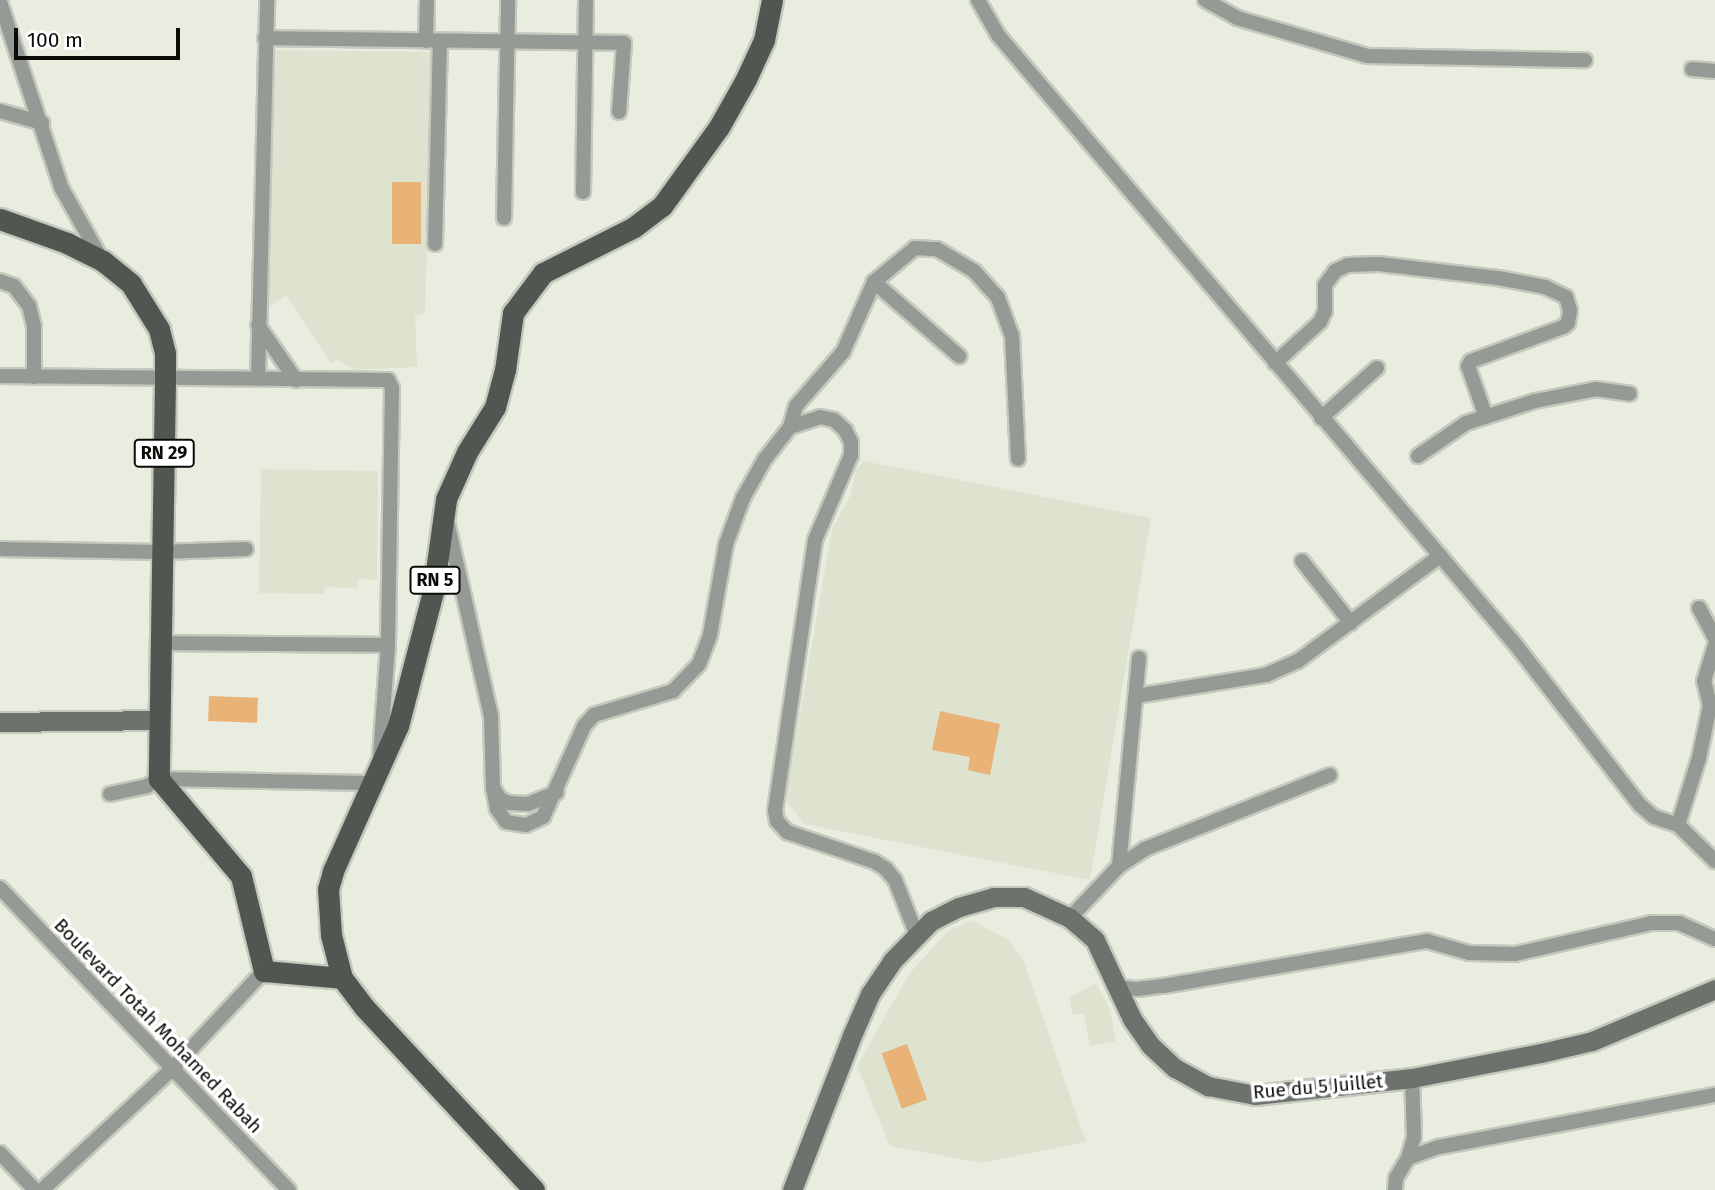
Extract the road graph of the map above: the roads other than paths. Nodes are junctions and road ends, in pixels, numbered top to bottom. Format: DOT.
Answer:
graph roads {
  1 [pos="267,0"];
  2 [pos="427,0"];
  3 [pos="508,0"];
  4 [pos="586,0"];
  5 [pos="772,0"];
  6 [pos="978,0"];
  7 [pos="1205,0"];
  8 [pos="0,2"];
  9 [pos="265,38"];
  10 [pos="433,41"];
  11 [pos="508,43"];
  12 [pos="586,43"];
  13 [pos="1585,60"];
  14 [pos="1692,69"];
  15 [pos="1715,71"];
  16 [pos="0,111"];
  17 [pos="619,112"];
  18 [pos="41,122"];
  19 [pos="583,192"];
  20 [pos="504,218"];
  21 [pos="0,219"];
  22 [pos="435,244"];
  23 [pos="103,261"];
  24 [pos="0,281"];
  25 [pos="874,282"];
  26 [pos="258,325"];
  27 [pos="959,356"];
  28 [pos="1275,363"];
  29 [pos="1377,369"];
  30 [pos="0,376"];
  31 [pos="34,377"];
  32 [pos="258,379"];
  33 [pos="165,380"];
  34 [pos="296,380"];
  35 [pos="1630,394"];
  36 [pos="1486,417"];
  37 [pos="1321,418"];
  38 [pos="790,427"];
  39 [pos="1418,456"];
  40 [pos="1018,459"];
  41 [pos="444,512"];
  42 [pos="0,549"];
  43 [pos="246,549"];
  44 [pos="161,552"];
  45 [pos="1440,556"];
  46 [pos="1302,561"];
  47 [pos="1699,608"];
  48 [pos="1351,623"];
  49 [pos="1715,638"];
  50 [pos="159,643"];
  51 [pos="388,645"];
  52 [pos="1715,645"];
  53 [pos="1139,658"];
  54 [pos="1136,696"];
  55 [pos="1713,705"];
  56 [pos="159,720"];
  57 [pos="0,722"];
  58 [pos="375,774"];
  59 [pos="1330,775"];
  60 [pos="159,779"];
  61 [pos="493,788"];
  62 [pos="557,792"];
  63 [pos="110,794"];
  64 [pos="1678,825"];
  65 [pos="1715,861"];
  66 [pos="1119,866"];
  67 [pos="0,888"];
  68 [pos="1070,918"];
  69 [pos="916,933"];
  70 [pos="1715,939"];
  71 [pos="264,971"];
  72 [pos="342,978"];
  73 [pos="1117,987"];
  74 [pos="1715,989"];
  75 [pos="171,1070"];
  76 [pos="1412,1078"];
  77 [pos="1715,1095"];
  78 [pos="0,1153"];
  79 [pos="1408,1158"];
  80 [pos="35,1190"];
  81 [pos="42,1190"];
  82 [pos="289,1190"];
  83 [pos="534,1190"];
  84 [pos="792,1190"];
  85 [pos="1395,1190"];
  1 -- 9 [label="street"];
  2 -- 10 [label="street"];
  3 -- 11 [label="street"];
  4 -- 12 [label="street"];
  5 -- 41 [label="main road, RN 5"];
  6 -- 28 [label="street"];
  7 -- 13 [label="street"];
  8 -- 18 [label="street"];
  9 -- 10 [label="street"];
  9 -- 26 [label="street"];
  10 -- 11 [label="street"];
  10 -- 22 [label="street"];
  11 -- 12 [label="street"];
  11 -- 20 [label="street"];
  12 -- 17 [label="street"];
  12 -- 19 [label="street"];
  14 -- 15 [label="street"];
  16 -- 18 [label="street"];
  18 -- 23 [label="street"];
  21 -- 23 [label="main road, RN 29"];
  23 -- 33 [label="main road, RN 29"];
  24 -- 31 [label="street"];
  25 -- 27 [label="street"];
  25 -- 38 [label="street"];
  25 -- 40 [label="street"];
  26 -- 32 [label="street"];
  26 -- 34 [label="street"];
  28 -- 36 [label="street"];
  28 -- 37 [label="street"];
  29 -- 37 [label="street"];
  30 -- 31 [label="street"];
  31 -- 33 [label="street"];
  32 -- 33 [label="street"];
  32 -- 34 [label="street"];
  33 -- 44 [label="main road, RN 29"];
  34 -- 51 [label="street"];
  35 -- 36 [label="street"];
  36 -- 39 [label="street"];
  37 -- 45 [label="street"];
  38 -- 62 [label="street"];
  38 -- 69 [label="street"];
  41 -- 58 [label="main road, RN 5"];
  41 -- 61 [label="street"];
  42 -- 44 [label="street"];
  43 -- 44 [label="street"];
  44 -- 50 [label="main road, RN 29"];
  45 -- 48 [label="street"];
  45 -- 64 [label="street"];
  46 -- 48 [label="street"];
  47 -- 49 [label="street"];
  48 -- 54 [label="street"];
  50 -- 51 [label="street"];
  50 -- 56 [label="main road, RN 29"];
  51 -- 58 [label="street"];
  52 -- 55 [label="street"];
  53 -- 54 [label="street"];
  54 -- 66 [label="street"];
  55 -- 64 [label="street"];
  56 -- 57 [label="street"];
  56 -- 60 [label="main road, RN 29"];
  58 -- 60 [label="street"];
  58 -- 72 [label="main road, RN 5"];
  59 -- 66 [label="street"];
  60 -- 63 [label="street"];
  60 -- 71 [label="main road"];
  61 -- 62 [label="street"];
  61 -- 62 [label="street"];
  64 -- 65 [label="street"];
  66 -- 68 [label="street"];
  67 -- 75 [label="street, Boulevard Totah Mohamed Rabah"];
  68 -- 69 [label="street, Rue du 5 Juillet"];
  68 -- 73 [label="street, Rue du 5 Juillet"];
  69 -- 84 [label="street, Rue du 5 Juillet"];
  70 -- 73 [label="street"];
  71 -- 72 [label="main road"];
  71 -- 75 [label="street"];
  72 -- 83 [label="main road, RN 5"];
  73 -- 76 [label="street, Rue du 5 Juillet"];
  74 -- 76 [label="street, Rue du 5 Juillet"];
  75 -- 81 [label="street"];
  75 -- 82 [label="street, Boulevard Totah Mohamed Rabah"];
  76 -- 79 [label="street"];
  77 -- 79 [label="street"];
  78 -- 80 [label="street"];
  79 -- 85 [label="street"];
}
